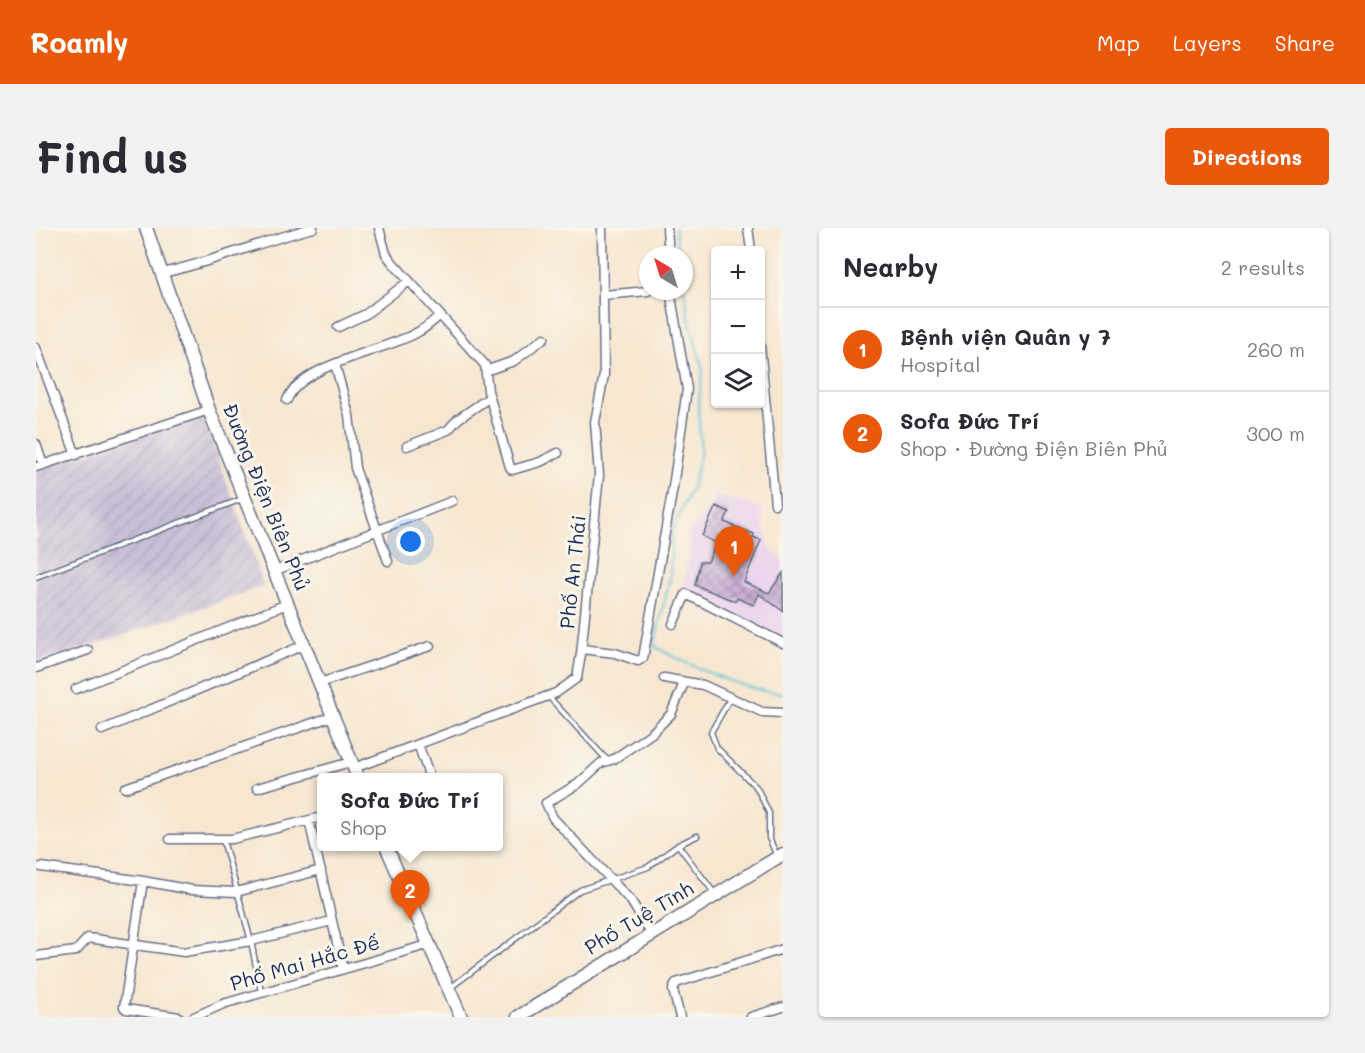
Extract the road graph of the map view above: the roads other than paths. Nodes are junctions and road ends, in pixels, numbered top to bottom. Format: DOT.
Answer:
graph roads {
  1 [pos="146,228"];
  2 [pos="313,228"];
  3 [pos="379,228"];
  4 [pos="602,228"];
  5 [pos="667,228"];
  6 [pos="748,228"];
  7 [pos="668,246"];
  8 [pos="750,246"];
  9 [pos="162,273"];
  10 [pos="409,281"];
  11 [pos="639,292"];
  12 [pos="604,295"];
  13 [pos="672,300"];
  14 [pos="440,315"];
  15 [pos="338,327"];
  16 [pos="544,338"];
  17 [pos="36,348"];
  18 [pos="761,354"];
  19 [pos="335,364"];
  20 [pos="488,370"];
  21 [pos="490,397"];
  22 [pos="287,400"];
  23 [pos="209,410"];
  24 [pos="36,444"];
  25 [pos="406,446"];
  26 [pos="558,453"];
  27 [pos="76,454"];
  28 [pos="40,466"];
  29 [pos="246,498"];
  30 [pos="452,501"];
  31 [pos="775,504"];
  32 [pos="377,532"];
  33 [pos="388,561"];
  34 [pos="274,571"];
  35 [pos="36,577"];
  36 [pos="287,604"];
  37 [pos="673,624"];
  38 [pos="783,643"];
  39 [pos="304,645"];
  40 [pos="430,646"];
  41 [pos="582,649"];
  42 [pos="88,650"];
  43 [pos="36,668"];
  44 [pos="664,678"];
  45 [pos="320,683"];
  46 [pos="684,683"];
  47 [pos="76,689"];
  48 [pos="549,696"];
  49 [pos="730,699"];
  50 [pos="783,713"];
  51 [pos="333,716"];
  52 [pos="102,730"];
  53 [pos="418,744"];
  54 [pos="607,760"];
  55 [pos="354,769"];
  56 [pos="334,773"];
  57 [pos="429,773"];
  58 [pos="317,776"];
  59 [pos="125,788"];
  60 [pos="257,788"];
  61 [pos="317,819"];
  62 [pos="309,820"];
  63 [pos="697,836"];
  64 [pos="170,839"];
  65 [pos="223,840"];
  66 [pos="678,845"];
  67 [pos="388,851"];
  68 [pos="780,856"];
  69 [pos="41,867"];
  70 [pos="321,870"];
  71 [pos="609,878"];
  72 [pos="143,881"];
  73 [pos="236,892"];
  74 [pos="715,894"];
  75 [pos="332,921"];
  76 [pos="652,935"];
  77 [pos="251,941"];
  78 [pos="134,944"];
  79 [pos="427,945"];
  80 [pos="783,949"];
  81 [pos="36,956"];
  82 [pos="343,969"];
  83 [pos="447,990"];
  84 [pos="261,993"];
  85 [pos="783,1007"];
  86 [pos="198,1016"];
  87 [pos="179,1017"];
  88 [pos="461,1017"];
  89 [pos="518,1017"];
  90 [pos="680,1017"];
  91 [pos="751,1017"];
  1 -- 9 [label="main road, Đường Điện Biên Phủ"];
  2 -- 9 [label="street"];
  3 -- 10 [label="street"];
  4 -- 12 [label="street, Phố An Thái"];
  5 -- 7 [label="street"];
  6 -- 8 [label="street"];
  9 -- 23 [label="main road, Đường Điện Biên Phủ"];
  10 -- 14 [label="street"];
  10 -- 15 [label="street"];
  11 -- 12 [label="street"];
  12 -- 41 [label="street, Phố An Thái"];
  13 -- 41 [label="street"];
  14 -- 19 [label="street"];
  14 -- 20 [label="street"];
  16 -- 20 [label="street"];
  17 -- 27 [label="street"];
  18 -- 31 [label="street"];
  19 -- 22 [label="street"];
  19 -- 32 [label="street"];
  20 -- 21 [label="street"];
  21 -- 25 [label="street"];
  21 -- 26 [label="street"];
  23 -- 27 [label="street"];
  23 -- 29 [label="main road, Đường Điện Biên Phủ"];
  24 -- 28 [label="street"];
  27 -- 28 [label="street"];
  29 -- 34 [label="main road, Đường Điện Biên Phủ"];
  29 -- 35 [label="lane"];
  30 -- 32 [label="street"];
  32 -- 33 [label="street"];
  32 -- 34 [label="street"];
  34 -- 36 [label="main road, Đường Điện Biên Phủ"];
  36 -- 39 [label="main road, Đường Điện Biên Phủ"];
  36 -- 47 [label="street"];
  37 -- 38 [label="street"];
  39 -- 45 [label="main road, Đường Điện Biên Phủ"];
  39 -- 52 [label="street"];
  40 -- 45 [label="street"];
  41 -- 48 [label="street, Phố An Thái"];
  42 -- 43 [label="street"];
  44 -- 46 [label="street"];
  45 -- 51 [label="main road, Đường Điện Biên Phủ"];
  46 -- 49 [label="street"];
  46 -- 54 [label="street"];
  48 -- 53 [label="street, Phố An Thái"];
  48 -- 54 [label="lane"];
  49 -- 50 [label="street"];
  49 -- 68 [label="lane"];
  51 -- 55 [label="main road, Đường Điện Biên Phủ"];
  51 -- 59 [label="street"];
  53 -- 55 [label="street, Phố An Thái"];
  53 -- 57 [label="street"];
  54 -- 71 [label="street"];
  55 -- 56 [label="street, Phố An Thái"];
  58 -- 60 [label="street, Phố An Thái"];
  61 -- 62 [label="street"];
  62 -- 65 [label="street"];
  62 -- 70 [label="street"];
  63 -- 66 [label="lane"];
  64 -- 65 [label="street"];
  65 -- 73 [label="lane"];
  66 -- 71 [label="lane"];
  66 -- 74 [label="lane"];
  67 -- 79 [label="main road"];
  68 -- 74 [label="main road, Phố Tuệ Tĩnh"];
  69 -- 72 [label="street"];
  70 -- 73 [label="street"];
  70 -- 75 [label="street"];
  71 -- 76 [label="street"];
  71 -- 83 [label="lane"];
  72 -- 73 [label="street"];
  72 -- 78 [label="street"];
  73 -- 77 [label="lane"];
  74 -- 76 [label="main road, Phố Tuệ Tĩnh"];
  75 -- 77 [label="street"];
  75 -- 82 [label="street"];
  76 -- 89 [label="main road, Phố Tuệ Tĩnh"];
  77 -- 78 [label="street"];
  77 -- 84 [label="lane"];
  78 -- 81 [label="street"];
  78 -- 87 [label="street"];
  79 -- 82 [label="street, Phố Mai Hắc Đế"];
  79 -- 83 [label="main road"];
  80 -- 90 [label="street"];
  82 -- 84 [label="street, Phố Mai Hắc Đế"];
  83 -- 88 [label="main road"];
  84 -- 86 [label="street, Phố Mai Hắc Đế"];
  85 -- 91 [label="street"];
}
